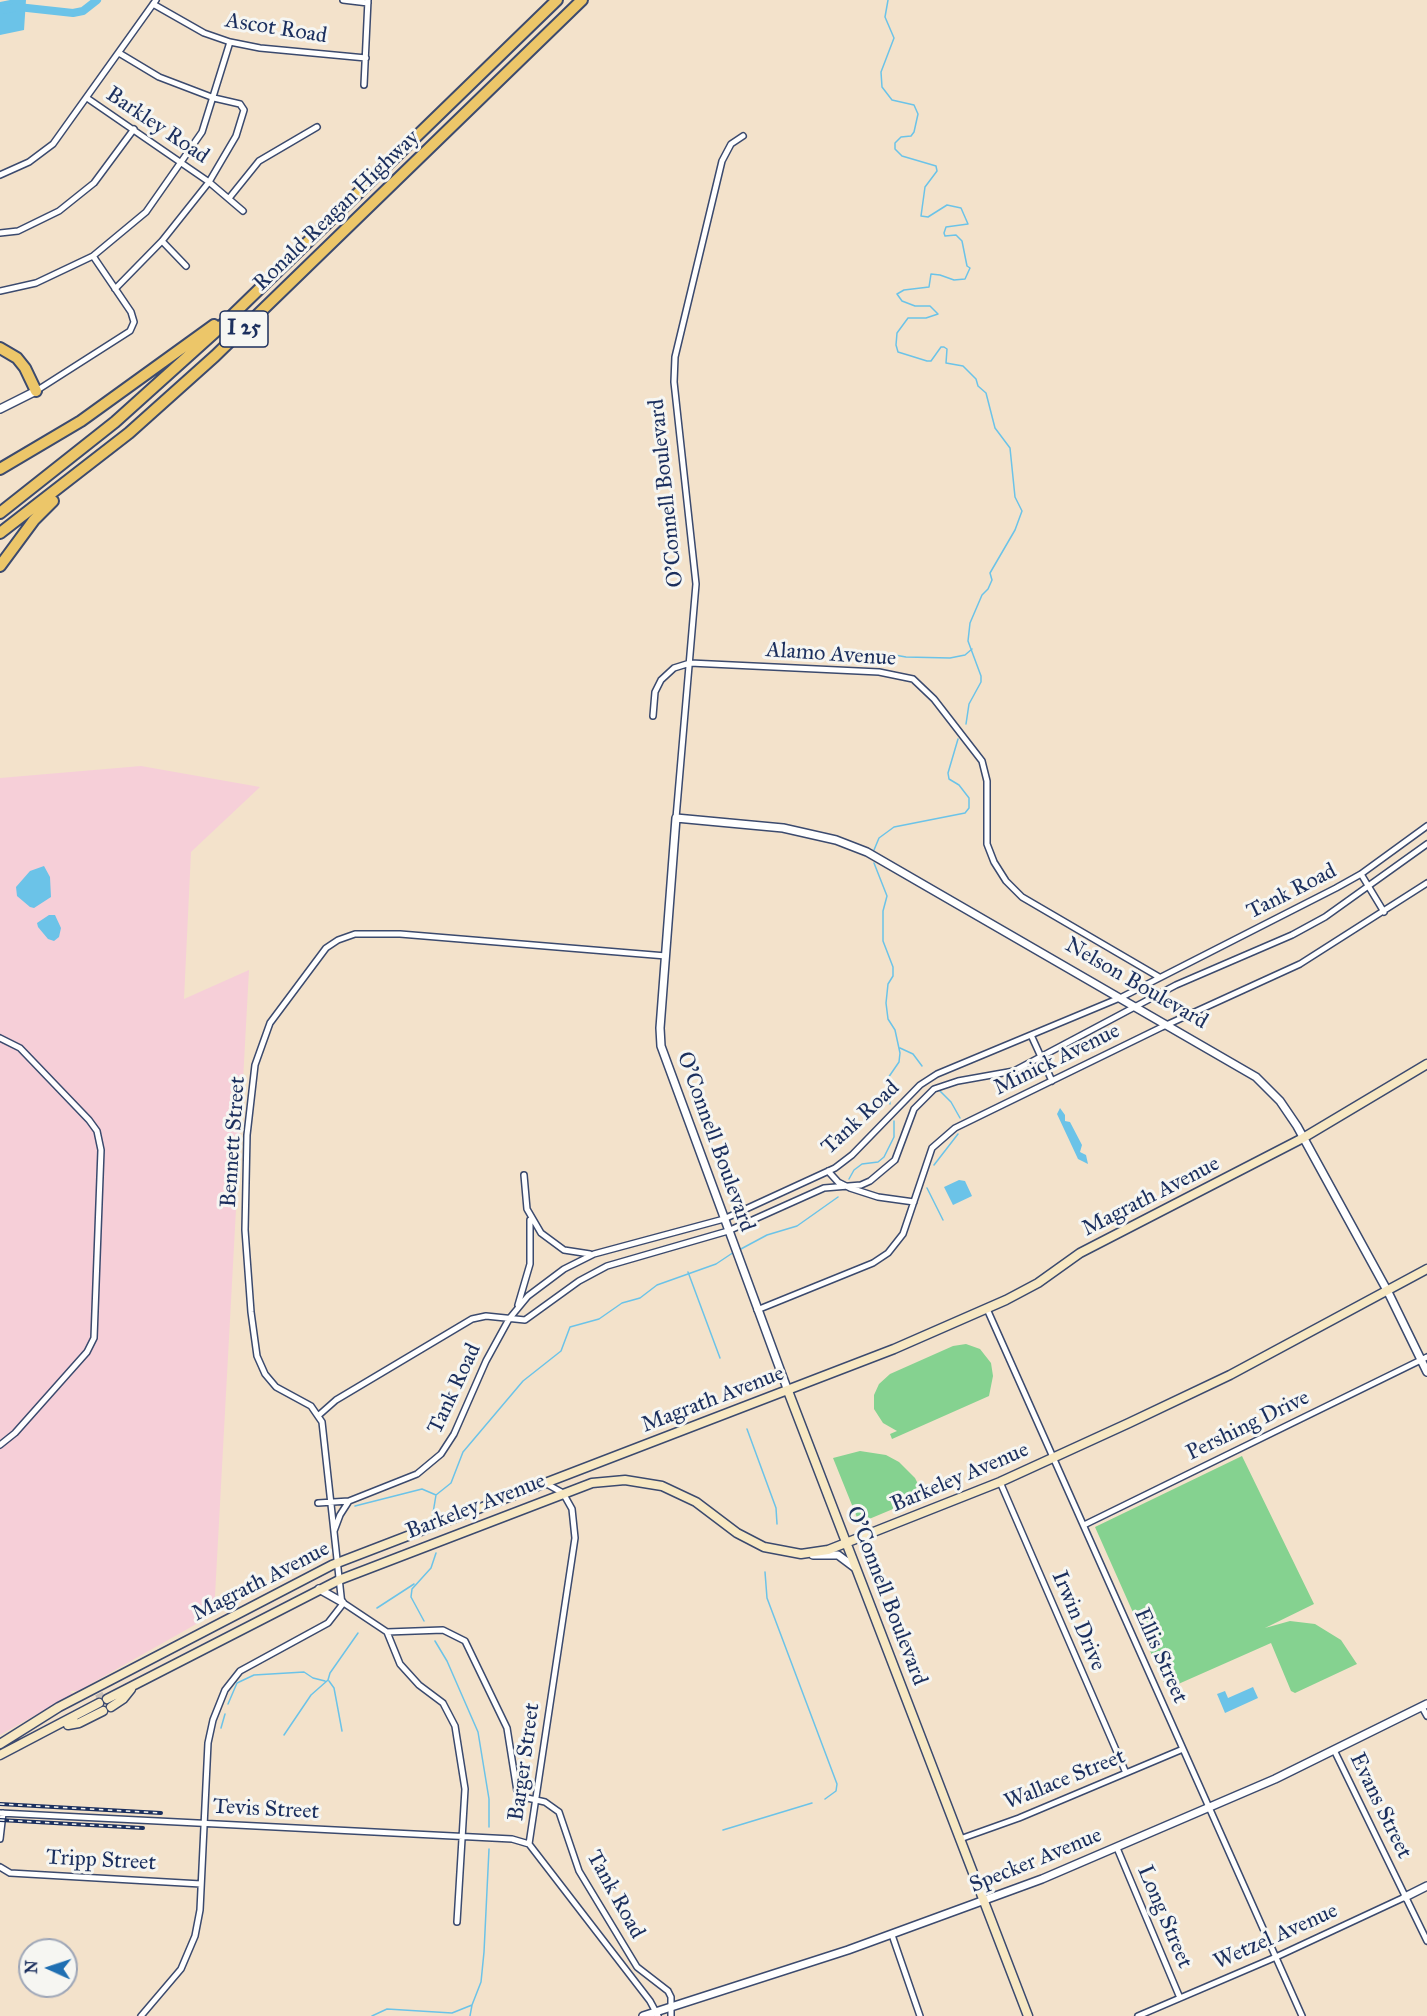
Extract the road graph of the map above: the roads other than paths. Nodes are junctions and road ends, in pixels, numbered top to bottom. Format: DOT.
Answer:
graph roads {
  1 [pos="342,0"];
  2 [pos="557,0"];
  3 [pos="582,0"];
  4 [pos="368,1"];
  5 [pos="154,2"];
  6 [pos="230,42"];
  7 [pos="119,53"];
  8 [pos="366,58"];
  9 [pos="364,85"];
  10 [pos="87,98"];
  11 [pos="214,98"];
  12 [pos="317,127"];
  13 [pos="134,129"];
  14 [pos="743,136"];
  15 [pos="181,163"];
  16 [pos="0,176"];
  17 [pos="209,182"];
  18 [pos="230,197"];
  19 [pos="243,211"];
  20 [pos="0,233"];
  21 [pos="162,241"];
  22 [pos="93,256"];
  23 [pos="186,266"];
  24 [pos="115,289"];
  25 [pos="0,291"];
  26 [pos="238,308"];
  27 [pos="3,351"];
  28 [pos="36,391"];
  29 [pos="0,409"];
  30 [pos="102,455"];
  31 [pos="0,469"];
  32 [pos="0,513"];
  33 [pos="0,533"];
  34 [pos="0,566"];
  35 [pos="690,663"];
  36 [pos="653,716"];
  37 [pos="676,818"];
  38 [pos="1427,825"];
  39 [pos="1427,844"];
  40 [pos="1361,874"];
  41 [pos="1427,883"];
  42 [pos="1368,885"];
  43 [pos="1384,912"];
  44 [pos="666,956"];
  45 [pos="1159,977"];
  46 [pos="1122,997"];
  47 [pos="1136,1005"];
  48 [pos="1168,1024"];
  49 [pos="1031,1035"];
  50 [pos="0,1038"];
  51 [pos="1041,1057"];
  52 [pos="1427,1064"];
  53 [pos="1052,1081"];
  54 [pos="1303,1138"];
  55 [pos="828,1171"];
  56 [pos="524,1175"];
  57 [pos="843,1185"];
  58 [pos="914,1202"];
  59 [pos="529,1215"];
  60 [pos="724,1219"];
  61 [pos="728,1231"];
  62 [pos="594,1254"];
  63 [pos="1427,1269"];
  64 [pos="1388,1292"];
  65 [pos="516,1309"];
  66 [pos="757,1310"];
  67 [pos="987,1310"];
  68 [pos="509,1319"];
  69 [pos="1424,1358"];
  70 [pos="1427,1372"];
  71 [pos="788,1391"];
  72 [pos="319,1414"];
  73 [pos="0,1444"];
  74 [pos="1054,1458"];
  75 [pos="1000,1482"];
  76 [pos="545,1484"];
  77 [pos="563,1493"];
  78 [pos="350,1501"];
  79 [pos="318,1503"];
  80 [pos="330,1503"];
  81 [pos="1084,1525"];
  82 [pos="333,1536"];
  83 [pos="846,1544"];
  84 [pos="801,1554"];
  85 [pos="336,1563"];
  86 [pos="855,1568"];
  87 [pos="339,1580"];
  88 [pos="319,1589"];
  89 [pos="342,1602"];
  90 [pos="387,1632"];
  91 [pos="133,1686"];
  92 [pos="104,1703"];
  93 [pos="1425,1706"];
  94 [pos="1427,1716"];
  95 [pos="55,1726"];
  96 [pos="0,1744"];
  97 [pos="1183,1749"];
  98 [pos="1334,1750"];
  99 [pos="0,1755"];
  100 [pos="1125,1773"];
  101 [pos="536,1800"];
  102 [pos="1209,1809"];
  103 [pos="1,1814"];
  104 [pos="204,1823"];
  105 [pos="463,1837"];
  106 [pos="0,1839"];
  107 [pos="960,1839"];
  108 [pos="529,1844"];
  109 [pos="1118,1848"];
  110 [pos="0,1867"];
  111 [pos="201,1884"];
  112 [pos="1427,1886"];
  113 [pos="1405,1897"];
  114 [pos="984,1901"];
  115 [pos="458,1922"];
  116 [pos="892,1935"];
  117 [pos="1427,1941"];
  118 [pos="1276,1957"];
  119 [pos="1180,1998"];
  120 [pos="670,2010"];
  121 [pos="659,2015"];
  122 [pos="141,2016"];
  123 [pos="643,2016"];
  124 [pos="920,2016"];
  125 [pos="1028,2016"];
  126 [pos="1138,2016"];
  127 [pos="1302,2016"];
  1 -- 4 [label="street"];
  2 -- 26 [label="highway, Ronald Reagan Highway / I 25"];
  3 -- 30 [label="highway, Ronald Reagan Highway / I 25"];
  4 -- 8 [label="street"];
  5 -- 6 [label="street, Ascot Road"];
  5 -- 7 [label="street"];
  6 -- 8 [label="street, Ascot Road"];
  6 -- 11 [label="street"];
  7 -- 10 [label="street"];
  7 -- 11 [label="street"];
  8 -- 9 [label="street"];
  10 -- 13 [label="street, Barkley Road"];
  10 -- 16 [label="street"];
  11 -- 15 [label="street"];
  11 -- 17 [label="street"];
  12 -- 18 [label="street"];
  13 -- 15 [label="street, Barkley Road"];
  13 -- 20 [label="street"];
  14 -- 35 [label="street, O'Connell Boulevard"];
  15 -- 17 [label="street, Barkley Road"];
  15 -- 22 [label="street"];
  17 -- 18 [label="street, Barkley Road"];
  17 -- 21 [label="street"];
  18 -- 19 [label="street, Barkley Road"];
  21 -- 23 [label="street"];
  21 -- 24 [label="street"];
  22 -- 24 [label="street"];
  22 -- 25 [label="street"];
  24 -- 28 [label="street"];
  26 -- 31 [label="highway"];
  26 -- 32 [label="highway, Ronald Reagan Highway / I 25"];
  27 -- 28 [label="highway"];
  28 -- 29 [label="street"];
  30 -- 33 [label="highway, Ronald Reagan Highway / I 25"];
  30 -- 34 [label="highway"];
  35 -- 36 [label="street"];
  35 -- 37 [label="street, O'Connell Boulevard"];
  35 -- 45 [label="street, Alamo Avenue"];
  37 -- 44 [label="street, O'Connell Boulevard"];
  37 -- 46 [label="street, Nelson Boulevard"];
  38 -- 40 [label="street, Tank Road"];
  39 -- 42 [label="street"];
  40 -- 42 [label="street"];
  40 -- 45 [label="street, Tank Road"];
  41 -- 43 [label="street, Minick Avenue"];
  42 -- 43 [label="street"];
  42 -- 47 [label="street"];
  43 -- 48 [label="street, Minick Avenue"];
  44 -- 60 [label="street, O'Connell Boulevard"];
  44 -- 72 [label="street, Bennett Street"];
  45 -- 46 [label="street, Tank Road"];
  46 -- 47 [label="street, Nelson Boulevard"];
  46 -- 49 [label="street, Tank Road"];
  47 -- 48 [label="street, Nelson Boulevard"];
  47 -- 51 [label="street"];
  48 -- 53 [label="street, Minick Avenue"];
  48 -- 54 [label="street, Nelson Boulevard"];
  49 -- 51 [label="street"];
  49 -- 55 [label="street, Tank Road"];
  50 -- 73 [label="street"];
  51 -- 53 [label="street"];
  51 -- 57 [label="street"];
  52 -- 54 [label="main road, Magrath Avenue"];
  53 -- 58 [label="street, Minick Avenue"];
  54 -- 64 [label="street, Nelson Boulevard"];
  54 -- 67 [label="main road, Magrath Avenue"];
  55 -- 57 [label="street"];
  55 -- 60 [label="street, Tank Road"];
  56 -- 59 [label="street"];
  57 -- 58 [label="street"];
  57 -- 61 [label="street"];
  58 -- 66 [label="street, Minick Avenue"];
  59 -- 62 [label="street"];
  59 -- 65 [label="street"];
  60 -- 61 [label="street, O'Connell Boulevard"];
  60 -- 62 [label="street, Tank Road"];
  61 -- 66 [label="street, O'Connell Boulevard"];
  61 -- 68 [label="street"];
  62 -- 65 [label="street, Tank Road"];
  63 -- 64 [label="main road, Barkeley Avenue"];
  64 -- 69 [label="street, Nelson Boulevard"];
  64 -- 74 [label="main road, Barkeley Avenue"];
  65 -- 68 [label="street, Tank Road"];
  66 -- 71 [label="street, O'Connell Boulevard"];
  67 -- 71 [label="main road, Magrath Avenue"];
  67 -- 74 [label="street, Ellis Street"];
  68 -- 72 [label="street"];
  68 -- 78 [label="street, Tank Road"];
  69 -- 70 [label="street, Nelson Boulevard"];
  69 -- 81 [label="street, Pershing Drive"];
  71 -- 76 [label="main road, Magrath Avenue"];
  71 -- 83 [label="main road, O'Connell Boulevard"];
  72 -- 80 [label="street"];
  74 -- 75 [label="main road, Barkeley Avenue"];
  74 -- 81 [label="street, Ellis Street"];
  75 -- 83 [label="main road, Barkeley Avenue"];
  75 -- 100 [label="street, Irwin Drive"];
  76 -- 77 [label="street"];
  76 -- 85 [label="main road, Magrath Avenue"];
  77 -- 84 [label="main road, Barkeley Avenue"];
  77 -- 87 [label="main road, Barkeley Avenue"];
  77 -- 101 [label="street, Barger Street"];
  78 -- 80 [label="street, Tank Road"];
  78 -- 82 [label="street"];
  79 -- 80 [label="street, Tank Road"];
  80 -- 82 [label="street"];
  81 -- 97 [label="street, Ellis Street"];
  82 -- 85 [label="street"];
  83 -- 84 [label="main road, Barkeley Avenue"];
  83 -- 86 [label="main road, O'Connell Boulevard"];
  84 -- 86 [label="street"];
  85 -- 87 [label="street"];
  85 -- 96 [label="main road, Magrath Avenue"];
  86 -- 107 [label="main road, O'Connell Boulevard"];
  87 -- 88 [label="main road, Barkeley Avenue"];
  87 -- 89 [label="street"];
  88 -- 89 [label="street"];
  88 -- 91 [label="main road, Barkeley Avenue"];
  89 -- 90 [label="street"];
  89 -- 104 [label="street"];
  90 -- 101 [label="street, Tank Road"];
  90 -- 105 [label="street"];
  91 -- 92 [label="main road, Barkeley Avenue"];
  91 -- 92 [label="main road, Barkeley Avenue"];
  92 -- 95 [label="main road, Barkeley Avenue"];
  92 -- 95 [label="main road, Barkeley Avenue"];
  93 -- 94 [label="street"];
  93 -- 98 [label="street, Specker Avenue"];
  95 -- 99 [label="main road, Barkeley Avenue"];
  97 -- 100 [label="street, Wallace Street"];
  97 -- 102 [label="street, Ellis Street"];
  98 -- 102 [label="street, Specker Avenue"];
  98 -- 113 [label="street, Evans Street"];
  100 -- 107 [label="street, Wallace Street"];
  101 -- 108 [label="street, Barger Street"];
  101 -- 120 [label="street, Tank Road"];
  102 -- 109 [label="street, Specker Avenue"];
  102 -- 118 [label="street, Ellis Street"];
  103 -- 104 [label="street, Tevis Street"];
  103 -- 106 [label="street"];
  104 -- 105 [label="street, Tevis Street"];
  104 -- 111 [label="street"];
  105 -- 108 [label="street, Tevis Street"];
  105 -- 115 [label="street"];
  107 -- 114 [label="main road, O'Connell Boulevard"];
  108 -- 121 [label="street, Barger Street"];
  109 -- 114 [label="street, Specker Avenue"];
  109 -- 119 [label="street, Long Street"];
  110 -- 111 [label="street, Tripp Street"];
  111 -- 122 [label="street"];
  112 -- 113 [label="street, Wetzel Avenue"];
  113 -- 117 [label="street, Evans Street"];
  113 -- 118 [label="street, Wetzel Avenue"];
  114 -- 116 [label="street, Specker Avenue"];
  114 -- 125 [label="main road, O'Connell Boulevard"];
  116 -- 120 [label="street, Specker Avenue"];
  116 -- 124 [label="street"];
  118 -- 119 [label="street, Wetzel Avenue"];
  118 -- 127 [label="street, Ellis Street"];
  119 -- 126 [label="street, Wetzel Avenue"];
  120 -- 121 [label="street, Specker Avenue"];
  121 -- 123 [label="street, Specker Avenue"];
}
